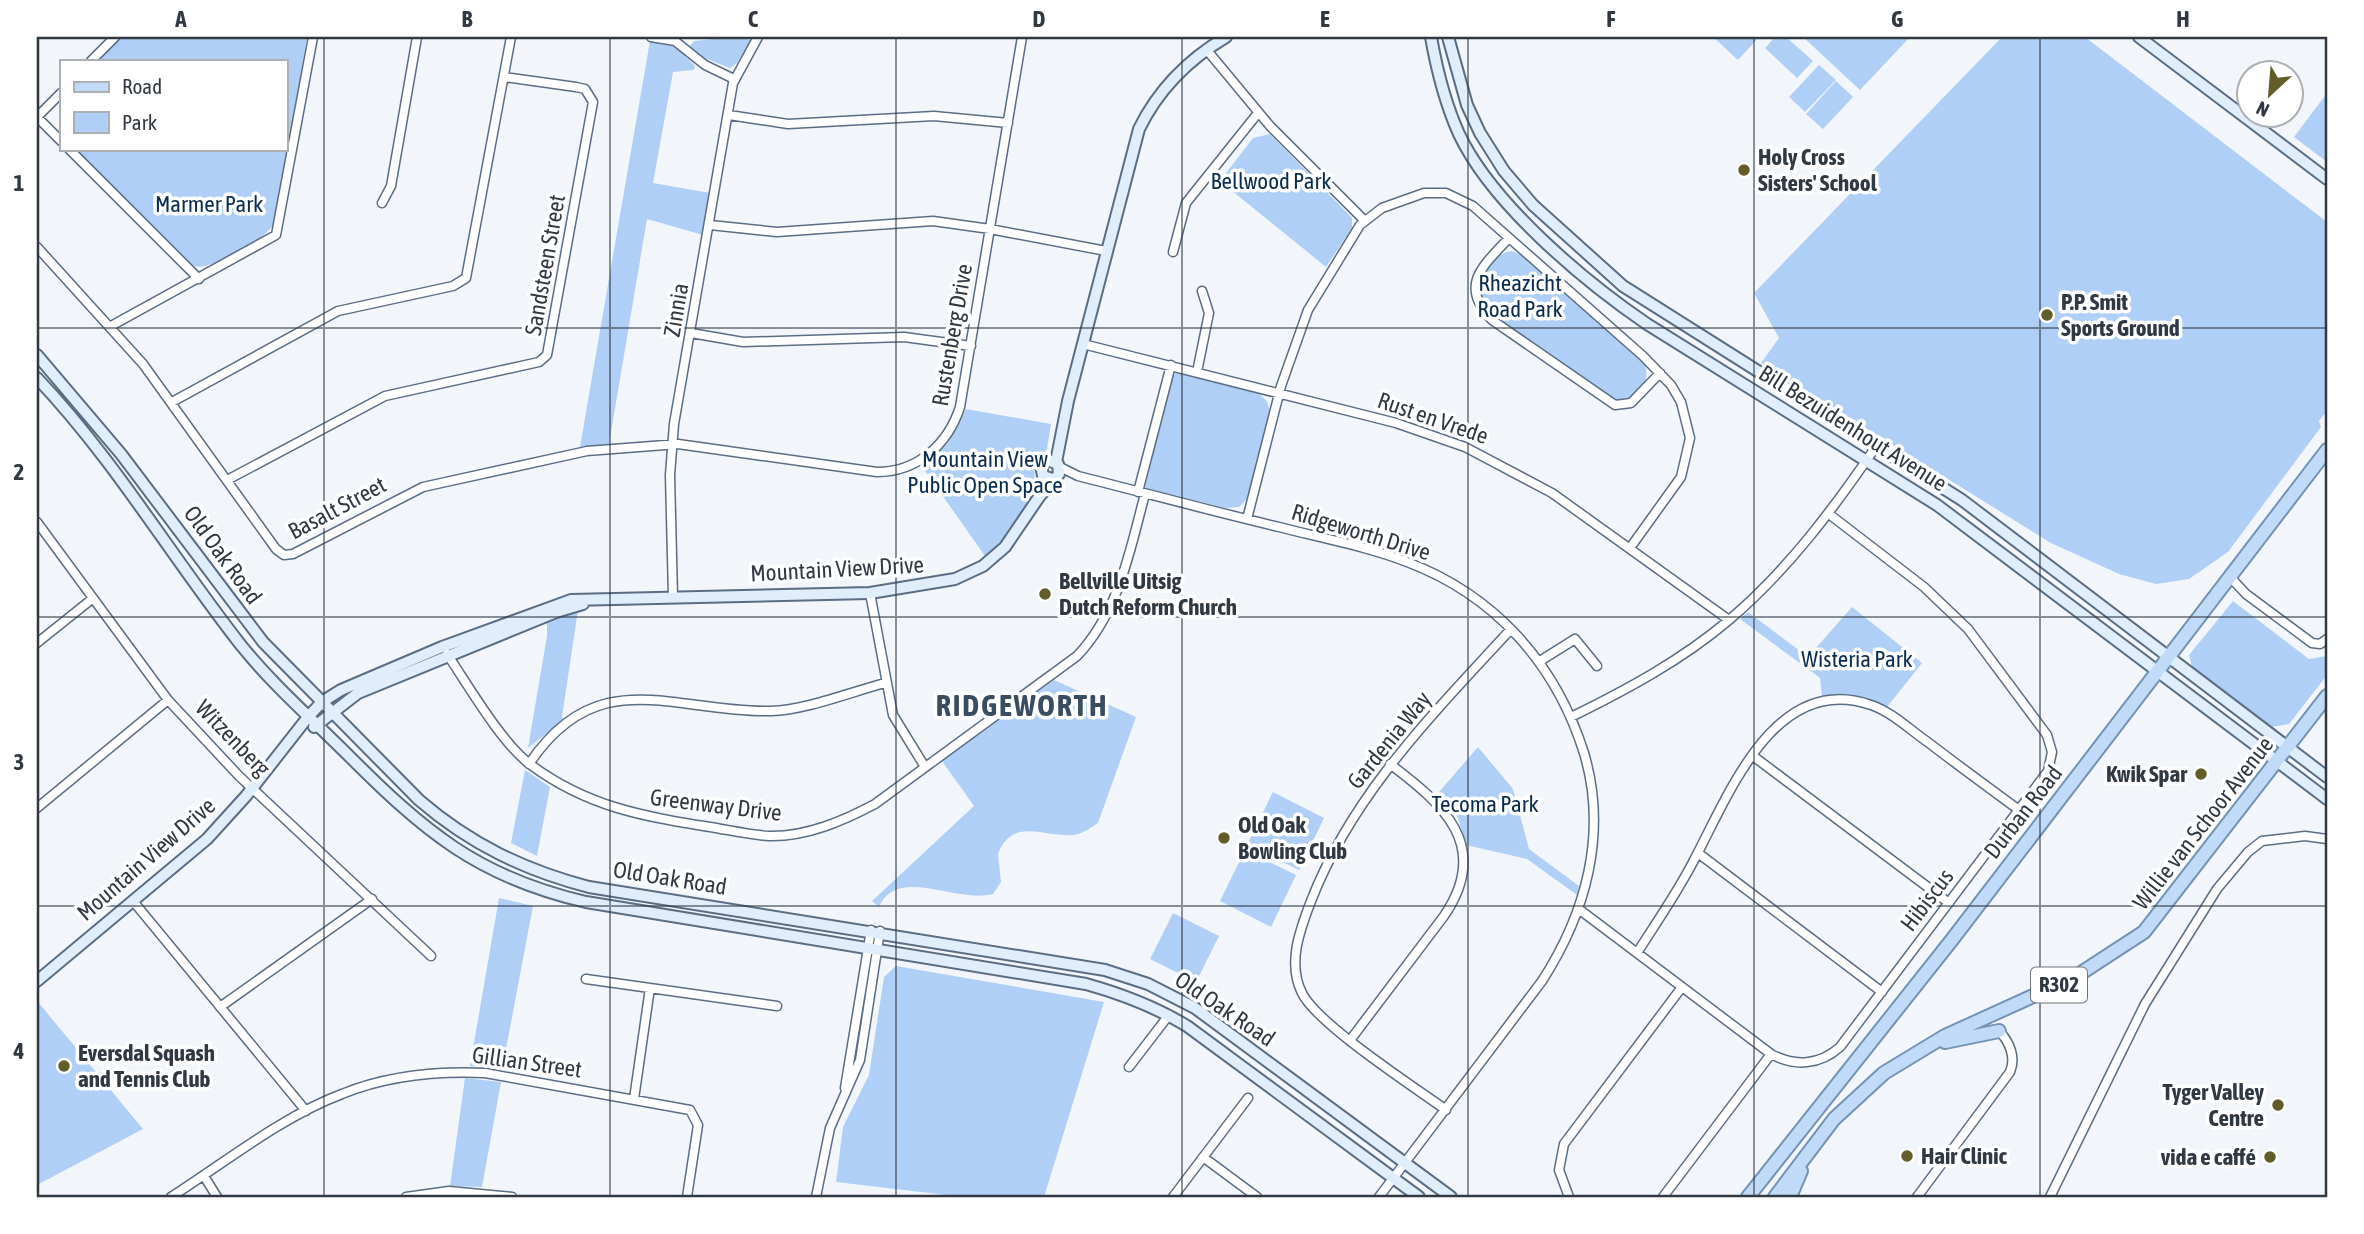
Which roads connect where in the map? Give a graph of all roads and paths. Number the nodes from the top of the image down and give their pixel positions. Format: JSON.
{"nodes":[{"id":1,"x":115,"y":37,"type":"edge"},
{"id":2,"x":313,"y":37,"type":"edge"},
{"id":3,"x":417,"y":37,"type":"edge"},
{"id":4,"x":511,"y":37,"type":"edge"},
{"id":5,"x":651,"y":37,"type":"edge"},
{"id":6,"x":758,"y":37,"type":"edge"},
{"id":7,"x":1022,"y":37,"type":"edge"},
{"id":8,"x":1226,"y":37,"type":"edge"},
{"id":9,"x":1431,"y":37,"type":"edge"},
{"id":10,"x":1448,"y":37,"type":"edge"},
{"id":11,"x":2139,"y":37,"type":"edge"},
{"id":12,"x":675,"y":39,"type":"edge"},
{"id":13,"x":1206,"y":50,"type":"junction"},
{"id":14,"x":92,"y":60,"type":"edge"},
{"id":15,"x":504,"y":77,"type":"junction"},
{"id":16,"x":734,"y":79,"type":"junction"},
{"id":17,"x":60,"y":94,"type":"edge"},
{"id":18,"x":1258,"y":113,"type":"junction"},
{"id":19,"x":729,"y":115,"type":"junction"},
{"id":20,"x":37,"y":117,"type":"edge"},
{"id":21,"x":1007,"y":123,"type":"junction"},
{"id":22,"x":60,"y":140,"type":"edge"},
{"id":23,"x":70,"y":150,"type":"edge"},
{"id":24,"x":2327,"y":179,"type":"edge"},
{"id":25,"x":382,"y":203,"type":"dead end"},
{"id":26,"x":1364,"y":220,"type":"junction"},
{"id":27,"x":710,"y":225,"type":"junction"},
{"id":28,"x":990,"y":229,"type":"junction"},
{"id":29,"x":1510,"y":238,"type":"junction"},
{"id":30,"x":37,"y":247,"type":"edge"},
{"id":31,"x":1106,"y":251,"type":"junction"},
{"id":32,"x":1173,"y":252,"type":"dead end"},
{"id":33,"x":199,"y":279,"type":"junction"},
{"id":34,"x":1202,"y":291,"type":"dead end"},
{"id":35,"x":111,"y":327,"type":"junction"},
{"id":36,"x":691,"y":333,"type":"junction"},
{"id":37,"x":1083,"y":344,"type":"junction"},
{"id":38,"x":971,"y":346,"type":"junction"},
{"id":39,"x":37,"y":355,"type":"edge"},
{"id":40,"x":1171,"y":365,"type":"junction"},
{"id":41,"x":1197,"y":372,"type":"junction"},
{"id":42,"x":1660,"y":373,"type":"junction"},
{"id":43,"x":37,"y":378,"type":"edge"},
{"id":44,"x":1279,"y":394,"type":"junction"},
{"id":45,"x":172,"y":402,"type":"junction"},
{"id":46,"x":672,"y":445,"type":"junction"},
{"id":47,"x":1877,"y":445,"type":"junction"},
{"id":48,"x":2327,"y":450,"type":"edge"},
{"id":49,"x":1867,"y":460,"type":"junction"},
{"id":50,"x":1054,"y":469,"type":"junction"},
{"id":51,"x":229,"y":480,"type":"junction"},
{"id":52,"x":1142,"y":493,"type":"junction"},
{"id":53,"x":1039,"y":497,"type":"junction"},
{"id":54,"x":1829,"y":514,"type":"junction"},
{"id":55,"x":1247,"y":519,"type":"junction"},
{"id":56,"x":37,"y":522,"type":"edge"},
{"id":57,"x":1630,"y":548,"type":"junction"},
{"id":58,"x":2231,"y":578,"type":"junction"},
{"id":59,"x":870,"y":593,"type":"junction"},
{"id":60,"x":673,"y":597,"type":"junction"},
{"id":61,"x":92,"y":599,"type":"junction"},
{"id":62,"x":1729,"y":620,"type":"junction"},
{"id":63,"x":1511,"y":629,"type":"junction"},
{"id":64,"x":2324,"y":641,"type":"edge"},
{"id":65,"x":37,"y":643,"type":"edge"},
{"id":66,"x":445,"y":652,"type":"junction"},
{"id":67,"x":2170,"y":657,"type":"junction"},
{"id":68,"x":1541,"y":661,"type":"junction"},
{"id":69,"x":1597,"y":666,"type":"dead end"},
{"id":70,"x":2158,"y":672,"type":"junction"},
{"id":71,"x":885,"y":683,"type":"junction"},
{"id":72,"x":2327,"y":696,"type":"edge"},
{"id":73,"x":168,"y":700,"type":"junction"},
{"id":74,"x":321,"y":702,"type":"junction"},
{"id":75,"x":332,"y":714,"type":"junction"},
{"id":76,"x":308,"y":716,"type":"junction"},
{"id":77,"x":1571,"y":717,"type":"junction"},
{"id":78,"x":318,"y":727,"type":"junction"},
{"id":79,"x":301,"y":728,"type":"junction"},
{"id":80,"x":2288,"y":748,"type":"junction"},
{"id":81,"x":1753,"y":756,"type":"junction"},
{"id":82,"x":2277,"y":762,"type":"junction"},
{"id":83,"x":529,"y":764,"type":"junction"},
{"id":84,"x":1390,"y":764,"type":"junction"},
{"id":85,"x":925,"y":768,"type":"junction"},
{"id":86,"x":2327,"y":777,"type":"edge"},
{"id":87,"x":253,"y":788,"type":"junction"},
{"id":88,"x":2327,"y":799,"type":"edge"},
{"id":89,"x":37,"y":808,"type":"edge"},
{"id":90,"x":2018,"y":810,"type":"junction"},
{"id":91,"x":2327,"y":839,"type":"edge"},
{"id":92,"x":1698,"y":853,"type":"junction"},
{"id":93,"x":372,"y":899,"type":"junction"},
{"id":94,"x":133,"y":901,"type":"junction"},
{"id":95,"x":1949,"y":903,"type":"junction"},
{"id":96,"x":1580,"y":910,"type":"junction"},
{"id":97,"x":876,"y":930,"type":"junction"},
{"id":98,"x":873,"y":949,"type":"junction"},
{"id":99,"x":1637,"y":953,"type":"junction"},
{"id":100,"x":431,"y":956,"type":"dead end"},
{"id":101,"x":586,"y":978,"type":"dead end"},
{"id":102,"x":37,"y":981,"type":"edge"},
{"id":103,"x":1682,"y":987,"type":"junction"},
{"id":104,"x":650,"y":988,"type":"junction"},
{"id":105,"x":1882,"y":992,"type":"junction"},
{"id":106,"x":777,"y":1006,"type":"dead end"},
{"id":107,"x":220,"y":1007,"type":"junction"},
{"id":108,"x":1169,"y":1015,"type":"junction"},
{"id":109,"x":1999,"y":1031,"type":"joint"},
{"id":110,"x":1351,"y":1039,"type":"junction"},
{"id":111,"x":1915,"y":1052,"type":"junction"},
{"id":112,"x":1771,"y":1054,"type":"junction"},
{"id":113,"x":1129,"y":1067,"type":"dead end"},
{"id":114,"x":1248,"y":1098,"type":"dead end"},
{"id":115,"x":635,"y":1099,"type":"junction"},
{"id":116,"x":1446,"y":1110,"type":"junction"},
{"id":117,"x":306,"y":1111,"type":"junction"},
{"id":118,"x":1818,"y":1140,"type":"junction"},
{"id":119,"x":1203,"y":1157,"type":"junction"},
{"id":120,"x":1405,"y":1163,"type":"junction"},
{"id":121,"x":204,"y":1176,"type":"junction"},
{"id":122,"x":1393,"y":1178,"type":"junction"},
{"id":123,"x":171,"y":1197,"type":"edge"},
{"id":124,"x":217,"y":1197,"type":"edge"},
{"id":125,"x":406,"y":1197,"type":"edge"},
{"id":126,"x":512,"y":1197,"type":"edge"},
{"id":127,"x":687,"y":1197,"type":"edge"},
{"id":128,"x":816,"y":1197,"type":"edge"},
{"id":129,"x":1173,"y":1197,"type":"edge"},
{"id":130,"x":1257,"y":1197,"type":"edge"},
{"id":131,"x":1378,"y":1197,"type":"edge"},
{"id":132,"x":1419,"y":1197,"type":"edge"},
{"id":133,"x":1451,"y":1197,"type":"edge"},
{"id":134,"x":1569,"y":1197,"type":"edge"},
{"id":135,"x":1663,"y":1197,"type":"edge"},
{"id":136,"x":1748,"y":1197,"type":"edge"},
{"id":137,"x":1775,"y":1197,"type":"edge"},
{"id":138,"x":1790,"y":1197,"type":"edge"},
{"id":139,"x":1917,"y":1197,"type":"edge"},
{"id":140,"x":2050,"y":1197,"type":"edge"}],
"edges":[{"from":1,"to":14,"type":"street"},
{"from":2,"to":33,"type":"street"},
{"from":3,"to":25,"type":"street"},
{"from":4,"to":15,"type":"street"},
{"from":5,"to":12,"type":"street"},
{"from":6,"to":16,"type":"street","name":"Zinnia"},
{"from":7,"to":21,"type":"street","name":"Rustenberg Drive"},
{"from":8,"to":13,"type":"main road"},
{"from":9,"to":49,"type":"main road","name":"Bill Bezuidenhout Avenue"},
{"from":10,"to":47,"type":"main road","name":"Bill Bezuidenhout Avenue"},
{"from":11,"to":24,"type":"main road"},
{"from":12,"to":16,"type":"street"},
{"from":13,"to":18,"type":"street"},
{"from":13,"to":31,"type":"main road"},
{"from":15,"to":45,"type":"street"},
{"from":15,"to":51,"type":"street","name":"Sandsteen Street"},
{"from":16,"to":19,"type":"street","name":"Zinnia"},
{"from":17,"to":20,"type":"street"},
{"from":18,"to":26,"type":"street"},
{"from":18,"to":32,"type":"street"},
{"from":19,"to":21,"type":"street"},
{"from":19,"to":27,"type":"street","name":"Zinnia"},
{"from":20,"to":22,"type":"street"},
{"from":21,"to":28,"type":"street","name":"Rustenberg Drive"},
{"from":23,"to":33,"type":"street"},
{"from":26,"to":29,"type":"street"},
{"from":26,"to":44,"type":"street"},
{"from":27,"to":28,"type":"street"},
{"from":27,"to":36,"type":"street","name":"Zinnia"},
{"from":28,"to":31,"type":"street"},
{"from":28,"to":38,"type":"street","name":"Rustenberg Drive"},
{"from":29,"to":42,"type":"street"},
{"from":29,"to":42,"type":"street"},
{"from":30,"to":35,"type":"street","name":"Basalt Street"},
{"from":31,"to":37,"type":"main road"},
{"from":33,"to":35,"type":"street"},
{"from":34,"to":41,"type":"street"},
{"from":35,"to":45,"type":"street","name":"Basalt Street"},
{"from":36,"to":38,"type":"street"},
{"from":36,"to":46,"type":"street","name":"Zinnia"},
{"from":37,"to":40,"type":"street","name":"Rust en Vrede"},
{"from":37,"to":50,"type":"main road"},
{"from":38,"to":46,"type":"street","name":"Rustenberg Drive"},
{"from":39,"to":74,"type":"main road","name":"Old Oak Road"},
{"from":40,"to":41,"type":"street","name":"Rust en Vrede"},
{"from":40,"to":52,"type":"street","name":"Greenway Drive"},
{"from":41,"to":44,"type":"street","name":"Rust en Vrede"},
{"from":42,"to":57,"type":"street"},
{"from":43,"to":76,"type":"main road","name":"Old Oak Road"},
{"from":44,"to":55,"type":"street"},
{"from":44,"to":57,"type":"street","name":"Rust en Vrede"},
{"from":45,"to":51,"type":"street","name":"Basalt Street"},
{"from":46,"to":51,"type":"street","name":"Basalt Street"},
{"from":46,"to":60,"type":"street","name":"Zinnia"},
{"from":47,"to":49,"type":"street"},
{"from":47,"to":67,"type":"main road","name":"Bill Bezuidenhout Avenue"},
{"from":48,"to":58,"type":"main road","name":"Durban Road"},
{"from":49,"to":54,"type":"street"},
{"from":49,"to":70,"type":"main road","name":"Bill Bezuidenhout Avenue"},
{"from":50,"to":52,"type":"street","name":"Ridgeworth Drive"},
{"from":50,"to":53,"type":"main road","name":"Mountain View Drive"},
{"from":50,"to":53,"type":"main road","name":"Mountain View Drive"},
{"from":52,"to":55,"type":"street","name":"Ridgeworth Drive"},
{"from":52,"to":85,"type":"street","name":"Greenway Drive"},
{"from":53,"to":59,"type":"main road","name":"Mountain View Drive"},
{"from":54,"to":62,"type":"street"},
{"from":54,"to":90,"type":"street","name":"Hibiscus"},
{"from":55,"to":63,"type":"street","name":"Ridgeworth Drive"},
{"from":56,"to":61,"type":"street","name":"Witzenberg"},
{"from":57,"to":62,"type":"street","name":"Rust en Vrede"},
{"from":58,"to":64,"type":"street"},
{"from":58,"to":67,"type":"main road","name":"Durban Road"},
{"from":59,"to":60,"type":"main road","name":"Mountain View Drive"},
{"from":59,"to":71,"type":"street"},
{"from":60,"to":66,"type":"main road","name":"Mountain View Drive"},
{"from":61,"to":65,"type":"street"},
{"from":61,"to":73,"type":"street","name":"Witzenberg"},
{"from":62,"to":77,"type":"street"},
{"from":63,"to":68,"type":"street","name":"Ridgeworth Drive"},
{"from":63,"to":84,"type":"street","name":"Gardenia Way"},
{"from":66,"to":74,"type":"main road","name":"Mountain View Drive"},
{"from":66,"to":75,"type":"main road","name":"Mountain View Drive"},
{"from":66,"to":83,"type":"street","name":"Greenway Drive"},
{"from":67,"to":70,"type":"main road","name":"Durban Road"},
{"from":67,"to":80,"type":"main road","name":"Bill Bezuidenhout Avenue"},
{"from":68,"to":69,"type":"street"},
{"from":68,"to":77,"type":"street","name":"Ridgeworth Drive"},
{"from":70,"to":82,"type":"main road","name":"Bill Bezuidenhout Avenue"},
{"from":70,"to":136,"type":"main road","name":"Durban Road"},
{"from":71,"to":83,"type":"street"},
{"from":71,"to":85,"type":"street"},
{"from":72,"to":80,"type":"main road","name":"Willie van Schoor Avenue","number":"R302"},
{"from":73,"to":87,"type":"street","name":"Witzenberg"},
{"from":73,"to":89,"type":"street"},
{"from":74,"to":75,"type":"main road","name":"Old Oak Road"},
{"from":74,"to":76,"type":"main road","name":"Mountain View Drive"},
{"from":75,"to":78,"type":"main road","name":"Mountain View Drive"},
{"from":75,"to":97,"type":"main road","name":"Old Oak Road"},
{"from":76,"to":78,"type":"main road","name":"Old Oak Road"},
{"from":76,"to":79,"type":"main road","name":"Mountain View Drive"},
{"from":77,"to":96,"type":"street","name":"Ridgeworth Drive"},
{"from":78,"to":79,"type":"main road"},
{"from":78,"to":98,"type":"main road","name":"Old Oak Road"},
{"from":79,"to":87,"type":"main road","name":"Mountain View Drive"},
{"from":80,"to":82,"type":"main road","name":"Willie van Schoor Avenue","number":"R302"},
{"from":80,"to":86,"type":"main road","name":"Bill Bezuidenhout Avenue"},
{"from":81,"to":90,"type":"street"},
{"from":81,"to":92,"type":"street"},
{"from":81,"to":95,"type":"street"},
{"from":82,"to":88,"type":"main road","name":"Bill Bezuidenhout Avenue"},
{"from":82,"to":111,"type":"main road","name":"Willie van Schoor Avenue","number":"R302"},
{"from":83,"to":85,"type":"street","name":"Greenway Drive"},
{"from":84,"to":110,"type":"street","name":"Gardenia Way"},
{"from":84,"to":110,"type":"street"},
{"from":87,"to":93,"type":"street","name":"Witzenberg"},
{"from":87,"to":94,"type":"main road","name":"Mountain View Drive"},
{"from":90,"to":95,"type":"street","name":"Hibiscus"},
{"from":91,"to":140,"type":"street"},
{"from":92,"to":99,"type":"street"},
{"from":92,"to":105,"type":"street"},
{"from":93,"to":100,"type":"street","name":"Witzenberg"},
{"from":93,"to":107,"type":"street"},
{"from":94,"to":102,"type":"main road","name":"Mountain View Drive"},
{"from":94,"to":107,"type":"street"},
{"from":95,"to":105,"type":"street","name":"Hibiscus"},
{"from":96,"to":99,"type":"street","name":"Hibiscus"},
{"from":96,"to":116,"type":"street","name":"Ridgeworth Drive"},
{"from":97,"to":98,"type":"street"},
{"from":97,"to":120,"type":"main road","name":"Old Oak Road"},
{"from":98,"to":108,"type":"main road","name":"Old Oak Road"},
{"from":98,"to":128,"type":"street"},
{"from":99,"to":103,"type":"street","name":"Hibiscus"},
{"from":101,"to":104,"type":"street"},
{"from":103,"to":112,"type":"street","name":"Hibiscus"},
{"from":103,"to":134,"type":"street"},
{"from":104,"to":106,"type":"street"},
{"from":104,"to":115,"type":"street"},
{"from":105,"to":112,"type":"street","name":"Hibiscus"},
{"from":107,"to":117,"type":"street"},
{"from":108,"to":113,"type":"street"},
{"from":108,"to":122,"type":"main road","name":"Old Oak Road"},
{"from":109,"to":111,"type":"main road"},
{"from":109,"to":139,"type":"street"},
{"from":110,"to":116,"type":"street","name":"Gardenia Way"},
{"from":111,"to":118,"type":"main road","name":"Willie van Schoor Avenue","number":"R302"},
{"from":112,"to":135,"type":"street"},
{"from":114,"to":119,"type":"street"},
{"from":115,"to":117,"type":"street","name":"Gillian Street"},
{"from":115,"to":127,"type":"street","name":"Gillian Street"},
{"from":116,"to":120,"type":"street","name":"Ridgeworth Drive"},
{"from":117,"to":121,"type":"street","name":"Gillian Street"},
{"from":118,"to":137,"type":"main road","number":"R302"},
{"from":118,"to":138,"type":"main road"},
{"from":119,"to":129,"type":"street"},
{"from":119,"to":130,"type":"street"},
{"from":120,"to":122,"type":"street","name":"Ridgeworth Drive"},
{"from":120,"to":133,"type":"main road","name":"Old Oak Road"},
{"from":121,"to":123,"type":"street","name":"Gillian Street"},
{"from":121,"to":124,"type":"street"},
{"from":122,"to":131,"type":"street","name":"Ridgeworth Drive"},
{"from":122,"to":132,"type":"main road","name":"Old Oak Road"},
{"from":125,"to":126,"type":"street"}]}
